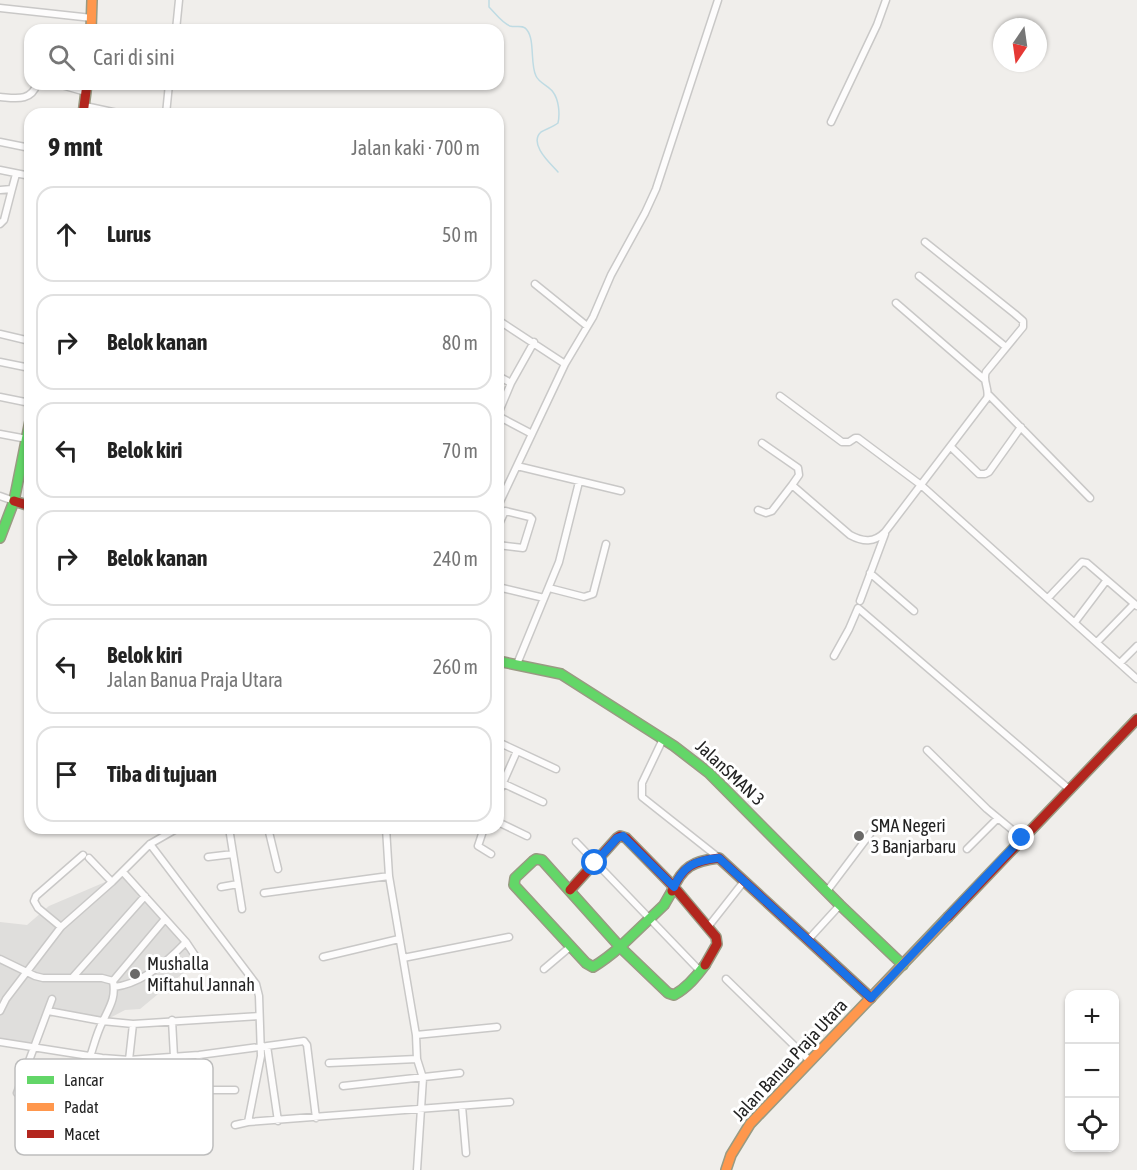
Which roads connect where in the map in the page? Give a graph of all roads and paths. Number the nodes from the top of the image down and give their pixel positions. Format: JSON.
{"nodes":[{"id":1,"x":92,"y":0,"type":"edge"},
{"id":2,"x":179,"y":0,"type":"edge"},
{"id":3,"x":718,"y":0,"type":"edge"},
{"id":4,"x":886,"y":0,"type":"edge"},
{"id":5,"x":0,"y":8,"type":"edge"},
{"id":6,"x":92,"y":18,"type":"junction"},
{"id":7,"x":92,"y":24,"type":"edge"},
{"id":8,"x":177,"y":24,"type":"edge"},
{"id":9,"x":35,"y":90,"type":"edge"},
{"id":10,"x":87,"y":90,"type":"edge"},
{"id":11,"x":168,"y":90,"type":"edge"},
{"id":12,"x":0,"y":97,"type":"edge"},
{"id":13,"x":84,"y":108,"type":"edge"},
{"id":14,"x":167,"y":108,"type":"edge"},
{"id":15,"x":831,"y":122,"type":"dead end"},
{"id":16,"x":0,"y":142,"type":"edge"},
{"id":17,"x":24,"y":147,"type":"edge"},
{"id":18,"x":0,"y":170,"type":"edge"},
{"id":19,"x":16,"y":174,"type":"junction"},
{"id":20,"x":24,"y":175,"type":"edge"},
{"id":21,"x":12,"y":189,"type":"junction"},
{"id":22,"x":0,"y":190,"type":"edge"},
{"id":23,"x":0,"y":224,"type":"edge"},
{"id":24,"x":926,"y":242,"type":"dead end"},
{"id":25,"x":919,"y":276,"type":"dead end"},
{"id":26,"x":535,"y":284,"type":"dead end"},
{"id":27,"x":896,"y":303,"type":"dead end"},
{"id":28,"x":504,"y":324,"type":"edge"},
{"id":29,"x":587,"y":326,"type":"junction"},
{"id":30,"x":0,"y":334,"type":"edge"},
{"id":31,"x":24,"y":340,"type":"edge"},
{"id":32,"x":534,"y":342,"type":"junction"},
{"id":33,"x":1006,"y":347,"type":"junction"},
{"id":34,"x":0,"y":362,"type":"edge"},
{"id":35,"x":565,"y":364,"type":"junction"},
{"id":36,"x":24,"y":367,"type":"edge"},
{"id":37,"x":504,"y":379,"type":"edge"},
{"id":38,"x":985,"y":380,"type":"junction"},
{"id":39,"x":511,"y":383,"type":"junction"},
{"id":40,"x":988,"y":394,"type":"junction"},
{"id":41,"x":780,"y":396,"type":"dead end"},
{"id":42,"x":0,"y":397,"type":"edge"},
{"id":43,"x":504,"y":400,"type":"edge"},
{"id":44,"x":24,"y":402,"type":"edge"},
{"id":45,"x":504,"y":418,"type":"edge"},
{"id":46,"x":1021,"y":427,"type":"junction"},
{"id":47,"x":0,"y":434,"type":"edge"},
{"id":48,"x":532,"y":434,"type":"junction"},
{"id":49,"x":24,"y":438,"type":"edge"},
{"id":50,"x":762,"y":443,"type":"dead end"},
{"id":51,"x":951,"y":447,"type":"junction"},
{"id":52,"x":24,"y":453,"type":"edge"},
{"id":53,"x":517,"y":466,"type":"junction"},
{"id":54,"x":579,"y":482,"type":"junction"},
{"id":55,"x":792,"y":485,"type":"junction"},
{"id":56,"x":921,"y":485,"type":"junction"},
{"id":57,"x":621,"y":491,"type":"dead end"},
{"id":58,"x":504,"y":493,"type":"edge"},
{"id":59,"x":0,"y":496,"type":"edge"},
{"id":60,"x":1090,"y":498,"type":"dead end"},
{"id":61,"x":14,"y":501,"type":"junction"},
{"id":62,"x":24,"y":504,"type":"edge"},
{"id":63,"x":758,"y":510,"type":"dead end"},
{"id":64,"x":504,"y":513,"type":"edge"},
{"id":65,"x":885,"y":532,"type":"junction"},
{"id":66,"x":0,"y":538,"type":"edge"},
{"id":67,"x":606,"y":544,"type":"dead end"},
{"id":68,"x":504,"y":546,"type":"edge"},
{"id":69,"x":870,"y":573,"type":"junction"},
{"id":70,"x":1106,"y":581,"type":"junction"},
{"id":71,"x":549,"y":588,"type":"junction"},
{"id":72,"x":504,"y":589,"type":"edge"},
{"id":73,"x":544,"y":598,"type":"junction"},
{"id":74,"x":1048,"y":598,"type":"junction"},
{"id":75,"x":860,"y":601,"type":"dead end"},
{"id":76,"x":1135,"y":605,"type":"edge"},
{"id":77,"x":914,"y":611,"type":"dead end"},
{"id":78,"x":1075,"y":622,"type":"junction"},
{"id":79,"x":1097,"y":642,"type":"junction"},
{"id":80,"x":1137,"y":646,"type":"edge"},
{"id":81,"x":834,"y":656,"type":"dead end"},
{"id":82,"x":504,"y":662,"type":"edge"},
{"id":83,"x":1120,"y":663,"type":"junction"},
{"id":84,"x":516,"y":664,"type":"junction"},
{"id":85,"x":1137,"y":679,"type":"edge"},
{"id":86,"x":1137,"y":719,"type":"edge"},
{"id":87,"x":663,"y":739,"type":"junction"},
{"id":88,"x":504,"y":745,"type":"edge"},
{"id":89,"x":927,"y":750,"type":"dead end"},
{"id":90,"x":517,"y":751,"type":"junction"},
{"id":91,"x":556,"y":769,"type":"dead end"},
{"id":92,"x":504,"y":775,"type":"edge"},
{"id":93,"x":504,"y":784,"type":"edge"},
{"id":94,"x":1069,"y":789,"type":"junction"},
{"id":95,"x":543,"y":801,"type":"dead end"},
{"id":96,"x":998,"y":818,"type":"junction"},
{"id":97,"x":504,"y":825,"type":"edge"},
{"id":98,"x":168,"y":834,"type":"edge"},
{"id":99,"x":230,"y":834,"type":"edge"},
{"id":100,"x":269,"y":834,"type":"edge"},
{"id":101,"x":386,"y":834,"type":"edge"},
{"id":102,"x":482,"y":834,"type":"edge"},
{"id":103,"x":870,"y":834,"type":"dead end"},
{"id":104,"x":527,"y":836,"type":"dead end"},
{"id":105,"x":1022,"y":838,"type":"junction"},
{"id":106,"x":576,"y":842,"type":"dead end"},
{"id":107,"x":150,"y":844,"type":"junction"},
{"id":108,"x":967,"y":849,"type":"dead end"},
{"id":109,"x":233,"y":854,"type":"junction"},
{"id":110,"x":491,"y":854,"type":"dead end"},
{"id":111,"x":208,"y":857,"type":"dead end"},
{"id":112,"x":719,"y":858,"type":"junction"},
{"id":113,"x":595,"y":863,"type":"junction"},
{"id":114,"x":278,"y":869,"type":"dead end"},
{"id":115,"x":123,"y":872,"type":"junction"},
{"id":116,"x":389,"y":876,"type":"junction"},
{"id":117,"x":744,"y":880,"type":"junction"},
{"id":118,"x":112,"y":882,"type":"junction"},
{"id":119,"x":238,"y":884,"type":"junction"},
{"id":120,"x":220,"y":886,"type":"dead end"},
{"id":121,"x":674,"y":887,"type":"junction"},
{"id":122,"x":570,"y":890,"type":"junction"},
{"id":123,"x":827,"y":891,"type":"junction"},
{"id":124,"x":264,"y":893,"type":"dead end"},
{"id":125,"x":145,"y":896,"type":"junction"},
{"id":126,"x":840,"y":905,"type":"junction"},
{"id":127,"x":242,"y":909,"type":"dead end"},
{"id":128,"x":165,"y":919,"type":"junction"},
{"id":129,"x":648,"y":919,"type":"junction"},
{"id":130,"x":62,"y":927,"type":"junction"},
{"id":131,"x":708,"y":927,"type":"junction"},
{"id":132,"x":509,"y":937,"type":"dead end"},
{"id":133,"x":399,"y":939,"type":"junction"},
{"id":134,"x":808,"y":940,"type":"junction"},
{"id":135,"x":186,"y":942,"type":"junction"},
{"id":136,"x":620,"y":946,"type":"junction"},
{"id":137,"x":570,"y":947,"type":"junction"},
{"id":138,"x":323,"y":957,"type":"dead end"},
{"id":139,"x":403,"y":958,"type":"junction"},
{"id":140,"x":0,"y":959,"type":"edge"},
{"id":141,"x":200,"y":963,"type":"dead end"},
{"id":142,"x":903,"y":965,"type":"junction"},
{"id":143,"x":544,"y":969,"type":"dead end"},
{"id":144,"x":700,"y":971,"type":"junction"},
{"id":145,"x":28,"y":973,"type":"junction"},
{"id":146,"x":73,"y":977,"type":"junction"},
{"id":147,"x":726,"y":979,"type":"dead end"},
{"id":148,"x":114,"y":984,"type":"junction"},
{"id":149,"x":3,"y":998,"type":"edge"},
{"id":150,"x":871,"y":998,"type":"junction"},
{"id":151,"x":52,"y":999,"type":"dead end"},
{"id":152,"x":0,"y":1011,"type":"edge"},
{"id":153,"x":48,"y":1011,"type":"junction"},
{"id":154,"x":259,"y":1016,"type":"junction"},
{"id":155,"x":172,"y":1020,"type":"junction"},
{"id":156,"x":102,"y":1021,"type":"junction"},
{"id":157,"x":133,"y":1024,"type":"junction"},
{"id":158,"x":497,"y":1028,"type":"dead end"},
{"id":159,"x":416,"y":1035,"type":"junction"},
{"id":160,"x":0,"y":1042,"type":"edge"},
{"id":161,"x":36,"y":1047,"type":"junction"},
{"id":162,"x":264,"y":1047,"type":"junction"},
{"id":163,"x":200,"y":1055,"type":"junction"},
{"id":164,"x":90,"y":1057,"type":"junction"},
{"id":165,"x":174,"y":1057,"type":"junction"},
{"id":166,"x":102,"y":1058,"type":"junction"},
{"id":167,"x":31,"y":1059,"type":"edge"},
{"id":168,"x":98,"y":1059,"type":"edge"},
{"id":169,"x":116,"y":1059,"type":"edge"},
{"id":170,"x":129,"y":1059,"type":"edge"},
{"id":171,"x":144,"y":1059,"type":"edge"},
{"id":172,"x":200,"y":1059,"type":"edge"},
{"id":173,"x":417,"y":1059,"type":"junction"},
{"id":174,"x":810,"y":1061,"type":"junction"},
{"id":175,"x":329,"y":1063,"type":"dead end"},
{"id":176,"x":460,"y":1073,"type":"dead end"},
{"id":177,"x":423,"y":1078,"type":"junction"},
{"id":178,"x":343,"y":1086,"type":"dead end"},
{"id":179,"x":213,"y":1090,"type":"edge"},
{"id":180,"x":235,"y":1090,"type":"dead end"},
{"id":181,"x":510,"y":1102,"type":"dead end"},
{"id":182,"x":462,"y":1106,"type":"junction"},
{"id":183,"x":421,"y":1109,"type":"junction"},
{"id":184,"x":316,"y":1118,"type":"junction"},
{"id":185,"x":278,"y":1121,"type":"junction"},
{"id":186,"x":248,"y":1122,"type":"junction"},
{"id":187,"x":235,"y":1125,"type":"dead end"},
{"id":188,"x":466,"y":1153,"type":"dead end"},
{"id":189,"x":417,"y":1170,"type":"edge"},
{"id":190,"x":726,"y":1170,"type":"edge"}],
"edges":[{"from":1,"to":6,"type":"street"},
{"from":2,"to":8,"type":"street"},
{"from":3,"to":29,"type":"street"},
{"from":4,"to":15,"type":"street"},
{"from":5,"to":6,"type":"street"},
{"from":6,"to":7,"type":"street"},
{"from":9,"to":12,"type":"street"},
{"from":10,"to":13,"type":"street"},
{"from":11,"to":14,"type":"street"},
{"from":16,"to":17,"type":"street"},
{"from":18,"to":19,"type":"street"},
{"from":19,"to":20,"type":"street"},
{"from":19,"to":21,"type":"street"},
{"from":21,"to":22,"type":"street"},
{"from":21,"to":23,"type":"street"},
{"from":24,"to":33,"type":"street"},
{"from":25,"to":33,"type":"street"},
{"from":26,"to":29,"type":"street"},
{"from":27,"to":38,"type":"street"},
{"from":28,"to":32,"type":"street"},
{"from":29,"to":35,"type":"street"},
{"from":30,"to":31,"type":"street"},
{"from":32,"to":35,"type":"street"},
{"from":32,"to":39,"type":"street"},
{"from":33,"to":38,"type":"street"},
{"from":34,"to":36,"type":"street"},
{"from":35,"to":48,"type":"street"},
{"from":37,"to":39,"type":"street"},
{"from":38,"to":40,"type":"street"},
{"from":39,"to":43,"type":"street"},
{"from":40,"to":46,"type":"street"},
{"from":40,"to":51,"type":"street"},
{"from":41,"to":56,"type":"street"},
{"from":42,"to":44,"type":"street"},
{"from":45,"to":48,"type":"street"},
{"from":46,"to":51,"type":"street"},
{"from":46,"to":60,"type":"street"},
{"from":47,"to":49,"type":"street"},
{"from":48,"to":53,"type":"street"},
{"from":50,"to":55,"type":"street"},
{"from":51,"to":56,"type":"street"},
{"from":52,"to":61,"type":"street"},
{"from":53,"to":54,"type":"street"},
{"from":53,"to":58,"type":"street"},
{"from":54,"to":57,"type":"street"},
{"from":54,"to":71,"type":"street"},
{"from":55,"to":63,"type":"street"},
{"from":55,"to":65,"type":"street"},
{"from":56,"to":65,"type":"street"},
{"from":56,"to":74,"type":"street"},
{"from":59,"to":61,"type":"street"},
{"from":61,"to":62,"type":"street"},
{"from":61,"to":66,"type":"street"},
{"from":64,"to":68,"type":"street"},
{"from":65,"to":69,"type":"street"},
{"from":67,"to":71,"type":"street"},
{"from":69,"to":75,"type":"street"},
{"from":69,"to":77,"type":"street"},
{"from":70,"to":74,"type":"street"},
{"from":70,"to":76,"type":"street"},
{"from":70,"to":78,"type":"street"},
{"from":71,"to":73,"type":"street"},
{"from":72,"to":73,"type":"street"},
{"from":73,"to":84,"type":"street"},
{"from":74,"to":78,"type":"street"},
{"from":76,"to":79,"type":"street"},
{"from":78,"to":79,"type":"street"},
{"from":79,"to":83,"type":"street"},
{"from":80,"to":83,"type":"street"},
{"from":81,"to":94,"type":"street"},
{"from":82,"to":84,"type":"street","name":"JalanSMAN 3"},
{"from":83,"to":85,"type":"street"},
{"from":84,"to":87,"type":"street","name":"JalanSMAN 3"},
{"from":86,"to":94,"type":"street","name":"Jalan Banua Praja Utara"},
{"from":87,"to":112,"type":"street"},
{"from":87,"to":123,"type":"street","name":"JalanSMAN 3"},
{"from":88,"to":90,"type":"street"},
{"from":89,"to":96,"type":"street"},
{"from":90,"to":91,"type":"street"},
{"from":90,"to":92,"type":"street"},
{"from":93,"to":95,"type":"street"},
{"from":94,"to":105,"type":"street","name":"Jalan Banua Praja Utara"},
{"from":96,"to":105,"type":"street"},
{"from":96,"to":108,"type":"street"},
{"from":97,"to":104,"type":"street"},
{"from":98,"to":107,"type":"street"},
{"from":99,"to":109,"type":"street"},
{"from":100,"to":114,"type":"street"},
{"from":101,"to":116,"type":"street"},
{"from":102,"to":110,"type":"street"},
{"from":103,"to":123,"type":"street"},
{"from":105,"to":142,"type":"street","name":"Jalan Banua Praja Utara"},
{"from":106,"to":113,"type":"street"},
{"from":107,"to":115,"type":"street"},
{"from":107,"to":154,"type":"street"},
{"from":109,"to":111,"type":"street"},
{"from":109,"to":119,"type":"street"},
{"from":112,"to":117,"type":"street"},
{"from":112,"to":121,"type":"street"},
{"from":113,"to":121,"type":"street"},
{"from":113,"to":122,"type":"street"},
{"from":113,"to":129,"type":"street"},
{"from":115,"to":118,"type":"street"},
{"from":115,"to":125,"type":"street"},
{"from":116,"to":124,"type":"street"},
{"from":116,"to":133,"type":"street"},
{"from":117,"to":131,"type":"street"},
{"from":117,"to":134,"type":"street"},
{"from":118,"to":130,"type":"street"},
{"from":118,"to":130,"type":"street"},
{"from":119,"to":120,"type":"street"},
{"from":119,"to":127,"type":"street"},
{"from":121,"to":129,"type":"street"},
{"from":121,"to":131,"type":"street"},
{"from":122,"to":136,"type":"street"},
{"from":122,"to":137,"type":"street"},
{"from":123,"to":126,"type":"street","name":"JalanSMAN 3"},
{"from":125,"to":128,"type":"street"},
{"from":125,"to":146,"type":"street"},
{"from":126,"to":134,"type":"street"},
{"from":126,"to":142,"type":"street","name":"JalanSMAN 3"},
{"from":128,"to":135,"type":"street"},
{"from":128,"to":148,"type":"street"},
{"from":129,"to":136,"type":"street"},
{"from":129,"to":144,"type":"street"},
{"from":130,"to":145,"type":"street"},
{"from":131,"to":144,"type":"street"},
{"from":132,"to":139,"type":"street"},
{"from":133,"to":138,"type":"street"},
{"from":133,"to":139,"type":"street"},
{"from":134,"to":150,"type":"street"},
{"from":135,"to":141,"type":"street"},
{"from":135,"to":148,"type":"street"},
{"from":136,"to":137,"type":"street"},
{"from":136,"to":144,"type":"street"},
{"from":137,"to":143,"type":"street"},
{"from":139,"to":159,"type":"street"},
{"from":140,"to":145,"type":"street"},
{"from":142,"to":150,"type":"street","name":"Jalan Banua Praja Utara"},
{"from":145,"to":146,"type":"street"},
{"from":145,"to":149,"type":"street"},
{"from":146,"to":148,"type":"street"},
{"from":147,"to":174,"type":"street"},
{"from":148,"to":156,"type":"street"},
{"from":149,"to":152,"type":"street"},
{"from":150,"to":174,"type":"street","name":"Jalan Banua Praja Utara"},
{"from":151,"to":153,"type":"street"},
{"from":153,"to":156,"type":"street"},
{"from":153,"to":161,"type":"street"},
{"from":154,"to":155,"type":"street"},
{"from":154,"to":162,"type":"street"},
{"from":155,"to":157,"type":"street"},
{"from":155,"to":165,"type":"street"},
{"from":156,"to":157,"type":"street"},
{"from":156,"to":164,"type":"street"},
{"from":157,"to":170,"type":"street"},
{"from":158,"to":159,"type":"street"},
{"from":159,"to":173,"type":"street"},
{"from":160,"to":161,"type":"street"},
{"from":161,"to":164,"type":"street"},
{"from":161,"to":167,"type":"street"},
{"from":162,"to":163,"type":"street"},
{"from":162,"to":184,"type":"street"},
{"from":162,"to":185,"type":"street"},
{"from":162,"to":186,"type":"street"},
{"from":163,"to":165,"type":"street"},
{"from":163,"to":172,"type":"street"},
{"from":164,"to":166,"type":"street"},
{"from":165,"to":171,"type":"street"},
{"from":166,"to":168,"type":"street"},
{"from":166,"to":169,"type":"street"},
{"from":173,"to":175,"type":"street"},
{"from":173,"to":177,"type":"street"},
{"from":174,"to":190,"type":"street","name":"Jalan Banua Praja Utara"},
{"from":176,"to":177,"type":"street"},
{"from":177,"to":178,"type":"street"},
{"from":177,"to":183,"type":"street"},
{"from":179,"to":180,"type":"street"},
{"from":181,"to":182,"type":"street"},
{"from":182,"to":183,"type":"street"},
{"from":182,"to":188,"type":"street"},
{"from":183,"to":184,"type":"street"},
{"from":183,"to":189,"type":"street"},
{"from":184,"to":185,"type":"street"},
{"from":185,"to":186,"type":"street"},
{"from":186,"to":187,"type":"street"}]}
